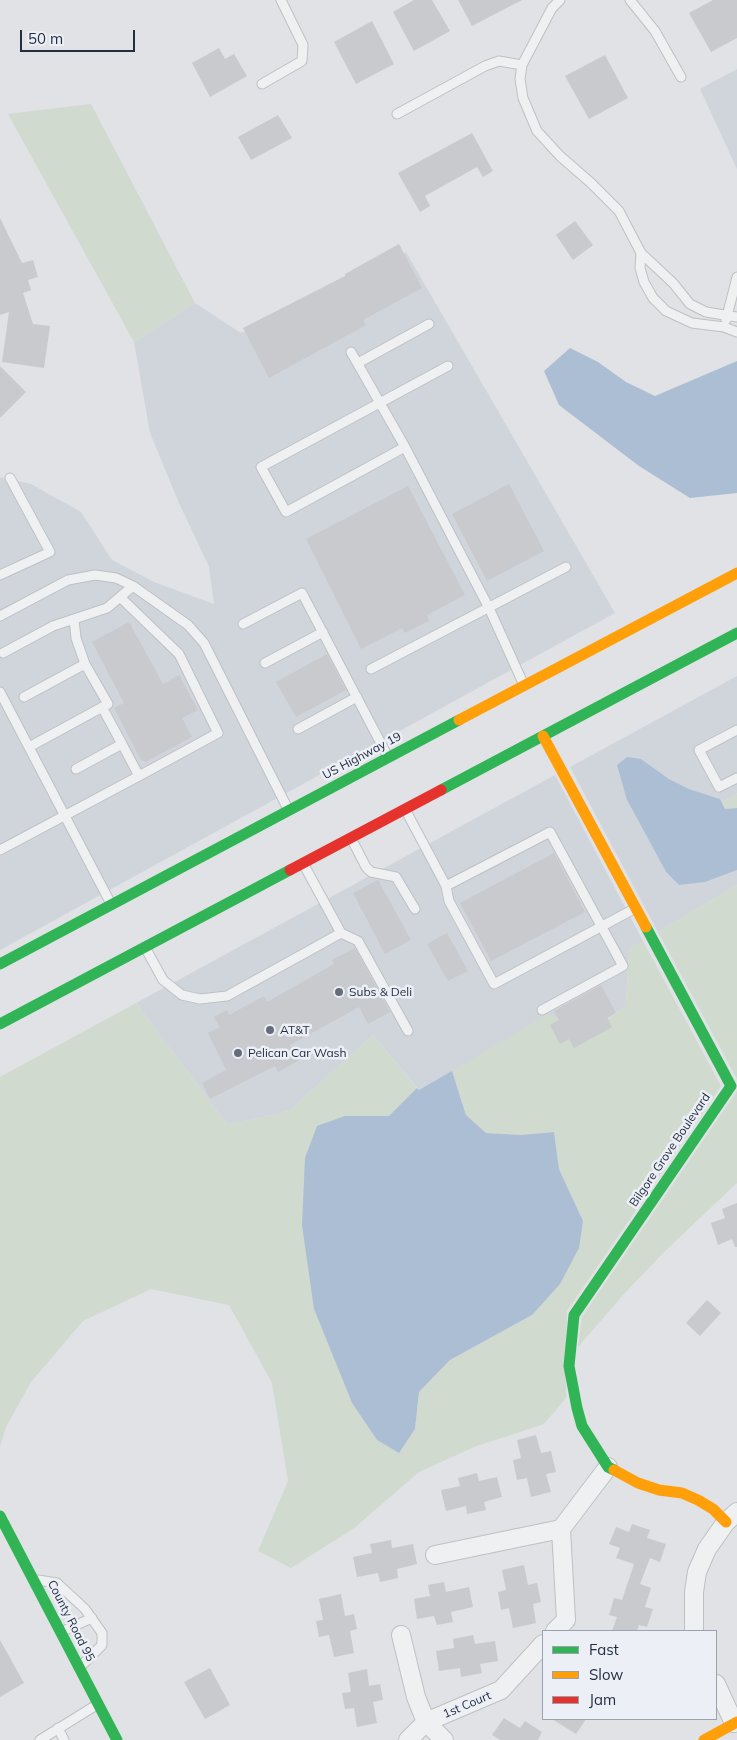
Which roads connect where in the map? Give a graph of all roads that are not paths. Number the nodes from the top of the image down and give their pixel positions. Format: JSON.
{"nodes":[{"id":1,"x":281,"y":0,"type":"edge"},
{"id":2,"x":560,"y":0,"type":"edge"},
{"id":3,"x":630,"y":0,"type":"edge"},
{"id":4,"x":522,"y":65,"type":"junction"},
{"id":5,"x":681,"y":77,"type":"dead end"},
{"id":6,"x":262,"y":84,"type":"dead end"},
{"id":7,"x":397,"y":114,"type":"dead end"},
{"id":8,"x":641,"y":253,"type":"junction"},
{"id":9,"x":737,"y":277,"type":"edge"},
{"id":10,"x":727,"y":316,"type":"junction"},
{"id":11,"x":737,"y":317,"type":"edge"},
{"id":12,"x":429,"y":324,"type":"dead end"},
{"id":13,"x":724,"y":327,"type":"junction"},
{"id":14,"x":737,"y":332,"type":"edge"},
{"id":15,"x":351,"y":352,"type":"dead end"},
{"id":16,"x":358,"y":363,"type":"junction"},
{"id":17,"x":448,"y":366,"type":"dead end"},
{"id":18,"x":379,"y":402,"type":"junction"},
{"id":19,"x":405,"y":447,"type":"junction"},
{"id":20,"x":10,"y":478,"type":"dead end"},
{"id":21,"x":566,"y":567,"type":"dead end"},
{"id":22,"x":737,"y":573,"type":"edge"},
{"id":23,"x":0,"y":576,"type":"edge"},
{"id":24,"x":133,"y":586,"type":"junction"},
{"id":25,"x":120,"y":597,"type":"junction"},
{"id":26,"x":489,"y":608,"type":"junction"},
{"id":27,"x":0,"y":616,"type":"edge"},
{"id":28,"x":74,"y":620,"type":"junction"},
{"id":29,"x":244,"y":624,"type":"dead end"},
{"id":30,"x":323,"y":632,"type":"junction"},
{"id":31,"x":737,"y":633,"type":"edge"},
{"id":32,"x":3,"y":653,"type":"dead end"},
{"id":33,"x":265,"y":663,"type":"dead end"},
{"id":34,"x":85,"y":664,"type":"junction"},
{"id":35,"x":371,"y":669,"type":"dead end"},
{"id":36,"x":524,"y":686,"type":"junction"},
{"id":37,"x":0,"y":692,"type":"edge"},
{"id":38,"x":24,"y":697,"type":"dead end"},
{"id":39,"x":357,"y":697,"type":"junction"},
{"id":40,"x":102,"y":707,"type":"junction"},
{"id":41,"x":298,"y":729,"type":"dead end"},
{"id":42,"x":737,"y":730,"type":"edge"},
{"id":43,"x":543,"y":736,"type":"junction"},
{"id":44,"x":122,"y":744,"type":"junction"},
{"id":45,"x":29,"y":747,"type":"junction"},
{"id":46,"x":389,"y":758,"type":"junction"},
{"id":47,"x":76,"y":768,"type":"dead end"},
{"id":48,"x":139,"y":776,"type":"junction"},
{"id":49,"x":737,"y":778,"type":"edge"},
{"id":50,"x":405,"y":809,"type":"junction"},
{"id":51,"x":290,"y":811,"type":"junction"},
{"id":52,"x":66,"y":816,"type":"junction"},
{"id":53,"x":351,"y":838,"type":"junction"},
{"id":54,"x":0,"y":850,"type":"edge"},
{"id":55,"x":303,"y":863,"type":"junction"},
{"id":56,"x":446,"y":886,"type":"junction"},
{"id":57,"x":111,"y":904,"type":"junction"},
{"id":58,"x":636,"y":908,"type":"junction"},
{"id":59,"x":415,"y":909,"type":"dead end"},
{"id":60,"x":603,"y":926,"type":"junction"},
{"id":61,"x":341,"y":933,"type":"junction"},
{"id":62,"x":145,"y":946,"type":"junction"},
{"id":63,"x":0,"y":964,"type":"edge"},
{"id":64,"x":542,"y":1010,"type":"dead end"},
{"id":65,"x":0,"y":1024,"type":"edge"},
{"id":66,"x":408,"y":1031,"type":"dead end"},
{"id":67,"x":608,"y":1467,"type":"junction"},
{"id":68,"x":0,"y":1516,"type":"edge"},
{"id":69,"x":732,"y":1517,"type":"edge"},
{"id":70,"x":561,"y":1529,"type":"junction"},
{"id":71,"x":435,"y":1555,"type":"dead end"},
{"id":72,"x":35,"y":1580,"type":"junction"},
{"id":73,"x":92,"y":1618,"type":"junction"},
{"id":74,"x":556,"y":1630,"type":"edge"},
{"id":75,"x":694,"y":1630,"type":"edge"},
{"id":76,"x":61,"y":1632,"type":"junction"},
{"id":77,"x":401,"y":1635,"type":"dead end"},
{"id":78,"x":542,"y":1645,"type":"edge"},
{"id":79,"x":79,"y":1668,"type":"junction"},
{"id":80,"x":717,"y":1686,"type":"edge"},
{"id":81,"x":98,"y":1704,"type":"junction"},
{"id":82,"x":426,"y":1722,"type":"junction"},
{"id":83,"x":736,"y":1722,"type":"edge"},
{"id":84,"x":58,"y":1728,"type":"junction"},
{"id":85,"x":40,"y":1740,"type":"edge"},
{"id":86,"x":64,"y":1740,"type":"edge"},
{"id":87,"x":117,"y":1740,"type":"edge"},
{"id":88,"x":408,"y":1740,"type":"edge"},
{"id":89,"x":444,"y":1740,"type":"edge"},
{"id":90,"x":704,"y":1740,"type":"edge"}],
"edges":[{"from":1,"to":6,"type":"lane"},
{"from":2,"to":4,"type":"lane"},
{"from":3,"to":5,"type":"lane"},
{"from":4,"to":7,"type":"lane"},
{"from":4,"to":8,"type":"lane"},
{"from":8,"to":10,"type":"lane"},
{"from":8,"to":13,"type":"lane"},
{"from":9,"to":10,"type":"lane"},
{"from":10,"to":11,"type":"lane"},
{"from":10,"to":13,"type":"lane"},
{"from":12,"to":16,"type":"lane"},
{"from":13,"to":14,"type":"lane"},
{"from":15,"to":16,"type":"lane"},
{"from":16,"to":18,"type":"lane"},
{"from":17,"to":18,"type":"lane"},
{"from":18,"to":19,"type":"lane"},
{"from":18,"to":19,"type":"lane"},
{"from":19,"to":26,"type":"lane"},
{"from":20,"to":23,"type":"lane"},
{"from":21,"to":26,"type":"lane"},
{"from":22,"to":36,"type":"main road","name":"US Highway 19"},
{"from":24,"to":25,"type":"lane"},
{"from":24,"to":27,"type":"lane"},
{"from":24,"to":51,"type":"lane"},
{"from":25,"to":28,"type":"lane"},
{"from":25,"to":48,"type":"lane"},
{"from":26,"to":35,"type":"lane"},
{"from":26,"to":36,"type":"lane"},
{"from":28,"to":32,"type":"lane"},
{"from":28,"to":34,"type":"lane"},
{"from":29,"to":30,"type":"lane"},
{"from":30,"to":33,"type":"lane"},
{"from":30,"to":39,"type":"lane"},
{"from":31,"to":43,"type":"main road"},
{"from":34,"to":38,"type":"lane"},
{"from":34,"to":40,"type":"lane"},
{"from":36,"to":46,"type":"main road","name":"US Highway 19"},
{"from":37,"to":45,"type":"lane"},
{"from":39,"to":41,"type":"lane"},
{"from":39,"to":46,"type":"lane"},
{"from":40,"to":44,"type":"lane"},
{"from":40,"to":45,"type":"lane"},
{"from":42,"to":49,"type":"lane"},
{"from":43,"to":50,"type":"main road"},
{"from":43,"to":58,"type":"main road","name":"Bilgore Grove Boulevard"},
{"from":44,"to":47,"type":"lane"},
{"from":44,"to":48,"type":"lane"},
{"from":45,"to":52,"type":"lane"},
{"from":46,"to":51,"type":"main road","name":"US Highway 19"},
{"from":48,"to":52,"type":"lane"},
{"from":50,"to":53,"type":"main road"},
{"from":50,"to":56,"type":"lane"},
{"from":51,"to":57,"type":"main road","name":"US Highway 19"},
{"from":52,"to":54,"type":"lane"},
{"from":52,"to":57,"type":"lane"},
{"from":53,"to":55,"type":"main road"},
{"from":53,"to":59,"type":"lane"},
{"from":55,"to":61,"type":"lane"},
{"from":55,"to":62,"type":"main road"},
{"from":56,"to":60,"type":"lane"},
{"from":56,"to":60,"type":"lane"},
{"from":57,"to":63,"type":"main road","name":"US Highway 19"},
{"from":58,"to":60,"type":"lane"},
{"from":58,"to":67,"type":"main road","name":"Bilgore Grove Boulevard"},
{"from":60,"to":64,"type":"lane"},
{"from":61,"to":62,"type":"lane"},
{"from":61,"to":66,"type":"lane"},
{"from":62,"to":65,"type":"main road"},
{"from":67,"to":69,"type":"main road","name":"Bilgore Grove Boulevard"},
{"from":67,"to":70,"type":"street"},
{"from":68,"to":72,"type":"main road","name":"County Road 95"},
{"from":69,"to":75,"type":"street"},
{"from":70,"to":71,"type":"street"},
{"from":70,"to":74,"type":"street"},
{"from":72,"to":73,"type":"lane"},
{"from":72,"to":76,"type":"main road","name":"County Road 95"},
{"from":73,"to":76,"type":"lane"},
{"from":73,"to":79,"type":"lane"},
{"from":76,"to":79,"type":"main road","name":"County Road 95"},
{"from":77,"to":82,"type":"street"},
{"from":78,"to":82,"type":"street","name":"1st Court"},
{"from":79,"to":81,"type":"main road","name":"County Road 95"},
{"from":80,"to":83,"type":"street"},
{"from":81,"to":84,"type":"lane"},
{"from":81,"to":87,"type":"main road","name":"County Road 95"},
{"from":82,"to":88,"type":"street","name":"1st Court"},
{"from":82,"to":89,"type":"street"},
{"from":83,"to":90,"type":"main road"},
{"from":84,"to":85,"type":"lane"},
{"from":84,"to":86,"type":"lane"}]}
